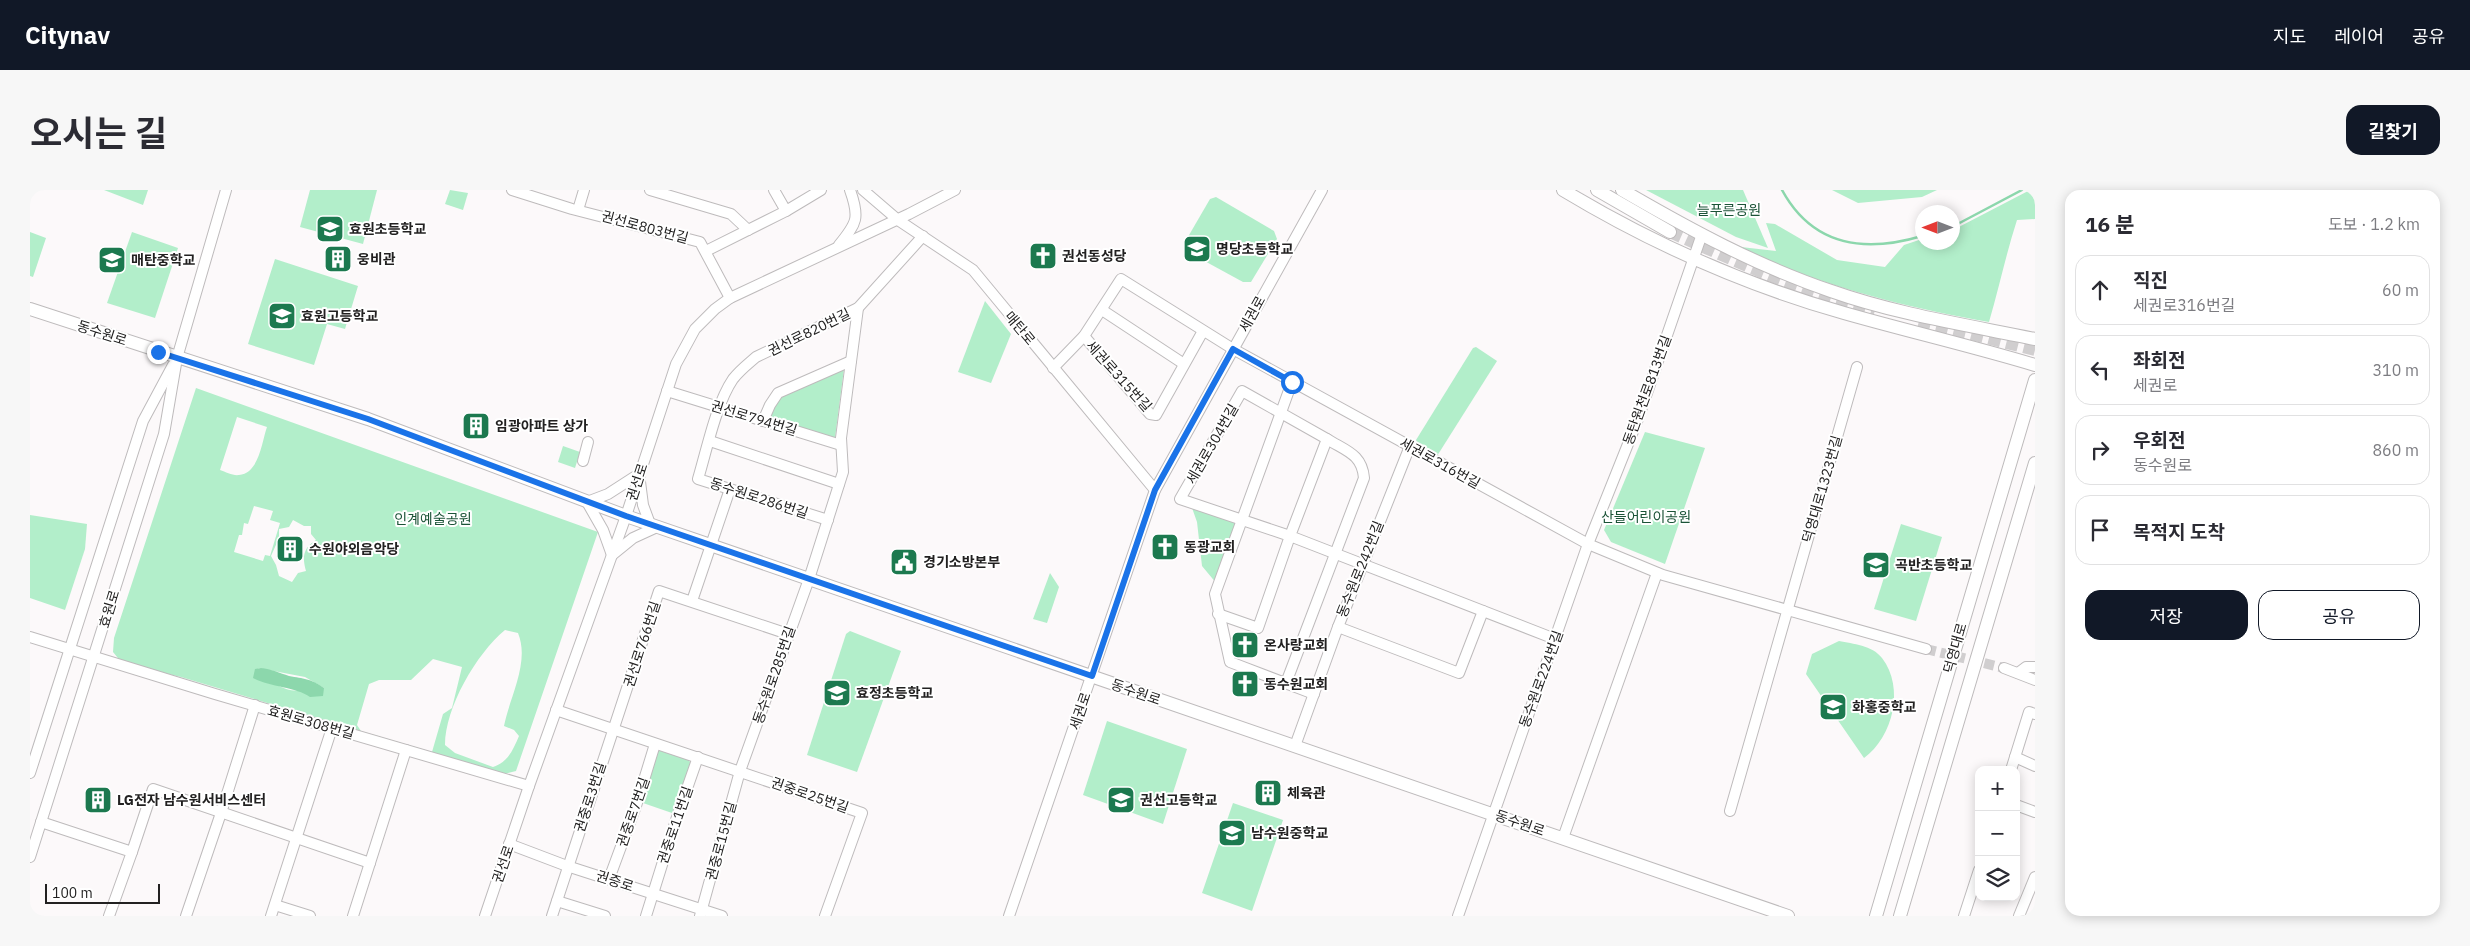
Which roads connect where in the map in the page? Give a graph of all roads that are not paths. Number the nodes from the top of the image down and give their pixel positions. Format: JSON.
{"nodes":[{"id":1,"x":226,"y":190,"type":"edge"},
{"id":2,"x":512,"y":190,"type":"edge"},
{"id":3,"x":584,"y":190,"type":"edge"},
{"id":4,"x":650,"y":190,"type":"edge"},
{"id":5,"x":690,"y":190,"type":"edge"},
{"id":6,"x":774,"y":190,"type":"edge"},
{"id":7,"x":821,"y":190,"type":"edge"},
{"id":8,"x":850,"y":190,"type":"edge"},
{"id":9,"x":863,"y":190,"type":"edge"},
{"id":10,"x":955,"y":190,"type":"edge"},
{"id":11,"x":1322,"y":190,"type":"edge"},
{"id":12,"x":1563,"y":190,"type":"edge"},
{"id":13,"x":1597,"y":190,"type":"edge"},
{"id":14,"x":1622,"y":190,"type":"edge"},
{"id":15,"x":528,"y":192,"type":"edge"},
{"id":16,"x":688,"y":201,"type":"junction"},
{"id":17,"x":578,"y":210,"type":"junction"},
{"id":18,"x":786,"y":211,"type":"junction"},
{"id":19,"x":898,"y":220,"type":"junction"},
{"id":20,"x":748,"y":230,"type":"junction"},
{"id":21,"x":1670,"y":232,"type":"tunnel mouth"},
{"id":22,"x":1702,"y":234,"type":"junction"},
{"id":23,"x":923,"y":236,"type":"junction"},
{"id":24,"x":837,"y":248,"type":"junction"},
{"id":25,"x":706,"y":251,"type":"junction"},
{"id":26,"x":1695,"y":260,"type":"junction"},
{"id":27,"x":730,"y":298,"type":"junction"},
{"id":28,"x":858,"y":308,"type":"junction"},
{"id":29,"x":30,"y":309,"type":"edge"},
{"id":30,"x":1102,"y":310,"type":"junction"},
{"id":31,"x":1204,"y":330,"type":"junction"},
{"id":32,"x":1084,"y":336,"type":"junction"},
{"id":33,"x":2035,"y":339,"type":"edge"},
{"id":34,"x":1233,"y":349,"type":"junction"},
{"id":35,"x":178,"y":358,"type":"junction"},
{"id":36,"x":851,"y":361,"type":"junction"},
{"id":37,"x":1184,"y":364,"type":"junction"},
{"id":38,"x":2035,"y":364,"type":"edge"},
{"id":39,"x":1857,"y":367,"type":"dead end"},
{"id":40,"x":1053,"y":368,"type":"junction"},
{"id":41,"x":2035,"y":380,"type":"edge"},
{"id":42,"x":1292,"y":382,"type":"junction"},
{"id":43,"x":667,"y":391,"type":"junction"},
{"id":44,"x":720,"y":408,"type":"junction"},
{"id":45,"x":1281,"y":413,"type":"junction"},
{"id":46,"x":763,"y":421,"type":"junction"},
{"id":47,"x":1327,"y":439,"type":"junction"},
{"id":48,"x":588,"y":442,"type":"dead end"},
{"id":49,"x":710,"y":442,"type":"junction"},
{"id":50,"x":841,"y":445,"type":"junction"},
{"id":51,"x":1410,"y":446,"type":"junction"},
{"id":52,"x":583,"y":461,"type":"dead end"},
{"id":53,"x":2035,"y":463,"type":"edge"},
{"id":54,"x":639,"y":474,"type":"junction"},
{"id":55,"x":2035,"y":476,"type":"edge"},
{"id":56,"x":840,"y":484,"type":"junction"},
{"id":57,"x":2028,"y":488,"type":"junction"},
{"id":58,"x":730,"y":489,"type":"junction"},
{"id":59,"x":1155,"y":490,"type":"junction"},
{"id":60,"x":587,"y":502,"type":"junction"},
{"id":61,"x":626,"y":516,"type":"junction"},
{"id":62,"x":828,"y":520,"type":"junction"},
{"id":63,"x":1243,"y":520,"type":"junction"},
{"id":64,"x":654,"y":526,"type":"junction"},
{"id":65,"x":1290,"y":536,"type":"junction"},
{"id":66,"x":1588,"y":544,"type":"junction"},
{"id":67,"x":712,"y":546,"type":"junction"},
{"id":68,"x":1334,"y":553,"type":"junction"},
{"id":69,"x":612,"y":555,"type":"junction"},
{"id":70,"x":1363,"y":564,"type":"junction"},
{"id":71,"x":1657,"y":573,"type":"junction"},
{"id":72,"x":809,"y":579,"type":"junction"},
{"id":73,"x":692,"y":601,"type":"junction"},
{"id":74,"x":1483,"y":610,"type":"junction"},
{"id":75,"x":1788,"y":612,"type":"junction"},
{"id":76,"x":1218,"y":614,"type":"junction"},
{"id":77,"x":1338,"y":627,"type":"junction"},
{"id":78,"x":788,"y":634,"type":"junction"},
{"id":79,"x":30,"y":636,"type":"edge"},
{"id":80,"x":1555,"y":638,"type":"junction"},
{"id":81,"x":69,"y":649,"type":"junction"},
{"id":82,"x":1926,"y":649,"type":"tunnel mouth"},
{"id":83,"x":94,"y":657,"type":"junction"},
{"id":84,"x":2004,"y":668,"type":"tunnel mouth"},
{"id":85,"x":2035,"y":668,"type":"edge"},
{"id":86,"x":2018,"y":673,"type":"junction"},
{"id":87,"x":1092,"y":676,"type":"junction"},
{"id":88,"x":2035,"y":680,"type":"edge"},
{"id":89,"x":1286,"y":683,"type":"junction"},
{"id":90,"x":1314,"y":694,"type":"junction"},
{"id":91,"x":255,"y":705,"type":"junction"},
{"id":92,"x":556,"y":710,"type":"junction"},
{"id":93,"x":2035,"y":714,"type":"edge"},
{"id":94,"x":332,"y":728,"type":"junction"},
{"id":95,"x":612,"y":729,"type":"junction"},
{"id":96,"x":655,"y":744,"type":"junction"},
{"id":97,"x":1295,"y":746,"type":"junction"},
{"id":98,"x":406,"y":750,"type":"junction"},
{"id":99,"x":698,"y":758,"type":"junction"},
{"id":100,"x":2015,"y":758,"type":"junction"},
{"id":101,"x":2012,"y":766,"type":"edge"},
{"id":102,"x":2035,"y":766,"type":"edge"},
{"id":103,"x":740,"y":771,"type":"junction"},
{"id":104,"x":30,"y":773,"type":"edge"},
{"id":105,"x":529,"y":786,"type":"junction"},
{"id":106,"x":2020,"y":806,"type":"edge"},
{"id":107,"x":1730,"y":810,"type":"dead end"},
{"id":108,"x":2035,"y":812,"type":"edge"},
{"id":109,"x":221,"y":813,"type":"junction"},
{"id":110,"x":1493,"y":813,"type":"junction"},
{"id":111,"x":41,"y":822,"type":"junction"},
{"id":112,"x":1563,"y":838,"type":"junction"},
{"id":113,"x":297,"y":839,"type":"junction"},
{"id":114,"x":509,"y":844,"type":"junction"},
{"id":115,"x":132,"y":852,"type":"junction"},
{"id":116,"x":30,"y":857,"type":"edge"},
{"id":117,"x":370,"y":863,"type":"junction"},
{"id":118,"x":567,"y":866,"type":"junction"},
{"id":119,"x":2035,"y":877,"type":"edge"},
{"id":120,"x":609,"y":879,"type":"junction"},
{"id":121,"x":1975,"y":882,"type":"edge"},
{"id":122,"x":652,"y":894,"type":"junction"},
{"id":123,"x":556,"y":901,"type":"junction"},
{"id":124,"x":275,"y":905,"type":"junction"},
{"id":125,"x":701,"y":914,"type":"edge"},
{"id":126,"x":108,"y":916,"type":"edge"},
{"id":127,"x":186,"y":916,"type":"edge"},
{"id":128,"x":271,"y":916,"type":"edge"},
{"id":129,"x":310,"y":916,"type":"edge"},
{"id":130,"x":353,"y":916,"type":"edge"},
{"id":131,"x":485,"y":916,"type":"edge"},
{"id":132,"x":552,"y":916,"type":"edge"},
{"id":133,"x":605,"y":916,"type":"edge"},
{"id":134,"x":646,"y":916,"type":"edge"},
{"id":135,"x":722,"y":916,"type":"edge"},
{"id":136,"x":825,"y":916,"type":"edge"},
{"id":137,"x":1008,"y":916,"type":"edge"},
{"id":138,"x":1458,"y":916,"type":"edge"},
{"id":139,"x":1788,"y":916,"type":"edge"},
{"id":140,"x":1876,"y":916,"type":"edge"},
{"id":141,"x":1900,"y":916,"type":"edge"},
{"id":142,"x":1964,"y":916,"type":"edge"},
{"id":143,"x":2019,"y":916,"type":"edge"}],
"edges":[{"from":1,"to":35,"type":"street","name":"효원로"},
{"from":2,"to":15,"type":"street","name":"권선로803번길"},
{"from":3,"to":17,"type":"street"},
{"from":4,"to":16,"type":"street"},
{"from":5,"to":16,"type":"street"},
{"from":6,"to":18,"type":"street"},
{"from":7,"to":18,"type":"street"},
{"from":8,"to":24,"type":"street"},
{"from":9,"to":19,"type":"street","name":"매탄로"},
{"from":10,"to":19,"type":"street","name":"권선로"},
{"from":11,"to":34,"type":"street","name":"세권로"},
{"from":12,"to":26,"type":"main road"},
{"from":13,"to":21,"type":"main road"},
{"from":14,"to":22,"type":"main road"},
{"from":15,"to":17,"type":"street","name":"권선로803번길"},
{"from":16,"to":20,"type":"street"},
{"from":17,"to":25,"type":"street","name":"권선로803번길"},
{"from":18,"to":20,"type":"street"},
{"from":19,"to":23,"type":"street","name":"매탄로"},
{"from":19,"to":24,"type":"street","name":"권선로"},
{"from":20,"to":25,"type":"street"},
{"from":22,"to":26,"type":"street","name":"동탄원천로813번길"},
{"from":22,"to":33,"type":"main road"},
{"from":23,"to":28,"type":"street","name":"권선로820번길"},
{"from":23,"to":40,"type":"street","name":"매탄로"},
{"from":24,"to":27,"type":"street","name":"권선로"},
{"from":25,"to":27,"type":"street","name":"권선로803번길"},
{"from":26,"to":38,"type":"main road"},
{"from":26,"to":66,"type":"street","name":"동탄원천로813번길"},
{"from":27,"to":43,"type":"street","name":"권선로"},
{"from":28,"to":36,"type":"street"},
{"from":28,"to":44,"type":"street","name":"권선로820번길"},
{"from":29,"to":35,"type":"main road","name":"동수원로"},
{"from":30,"to":31,"type":"street","name":"세권로315번길"},
{"from":30,"to":32,"type":"street","name":"세권로315번길"},
{"from":30,"to":37,"type":"street"},
{"from":31,"to":34,"type":"street","name":"세권로315번길"},
{"from":31,"to":37,"type":"street","name":"세권로315번길"},
{"from":32,"to":37,"type":"street","name":"세권로315번길"},
{"from":32,"to":40,"type":"street","name":"세권로315번길"},
{"from":34,"to":42,"type":"street","name":"세권로316번길"},
{"from":34,"to":59,"type":"street","name":"세권로"},
{"from":35,"to":60,"type":"main road","name":"동수원로"},
{"from":35,"to":81,"type":"street","name":"효원로"},
{"from":35,"to":83,"type":"street","name":"효원로"},
{"from":36,"to":46,"type":"street"},
{"from":36,"to":50,"type":"street"},
{"from":39,"to":75,"type":"street","name":"덕영대로1323번길"},
{"from":40,"to":59,"type":"street","name":"매탄로"},
{"from":41,"to":140,"type":"main road","name":"덕영대로"},
{"from":42,"to":45,"type":"street"},
{"from":42,"to":51,"type":"street","name":"세권로316번길"},
{"from":43,"to":44,"type":"street","name":"권선로794번길"},
{"from":43,"to":54,"type":"street","name":"권선로"},
{"from":44,"to":46,"type":"street","name":"권선로794번길"},
{"from":44,"to":49,"type":"street","name":"동수원로286번길"},
{"from":45,"to":47,"type":"street","name":"세권로304번길"},
{"from":45,"to":63,"type":"street"},
{"from":45,"to":63,"type":"street","name":"세권로304번길"},
{"from":46,"to":50,"type":"street","name":"권선로794번길"},
{"from":47,"to":65,"type":"street"},
{"from":47,"to":68,"type":"street","name":"세권로304번길"},
{"from":48,"to":52,"type":"street"},
{"from":49,"to":56,"type":"street"},
{"from":49,"to":58,"type":"street","name":"동수원로286번길"},
{"from":50,"to":56,"type":"street"},
{"from":51,"to":66,"type":"street","name":"세권로316번길"},
{"from":51,"to":70,"type":"street","name":"동수원로242번길"},
{"from":53,"to":57,"type":"main road","name":"덕영대로"},
{"from":54,"to":60,"type":"street"},
{"from":54,"to":61,"type":"street","name":"권선로"},
{"from":54,"to":64,"type":"street"},
{"from":55,"to":57,"type":"main road"},
{"from":56,"to":62,"type":"street"},
{"from":57,"to":141,"type":"main road","name":"덕영대로"},
{"from":58,"to":62,"type":"street","name":"동수원로286번길"},
{"from":58,"to":67,"type":"street"},
{"from":59,"to":87,"type":"street","name":"세권로"},
{"from":60,"to":61,"type":"main road","name":"동수원로"},
{"from":60,"to":69,"type":"street"},
{"from":61,"to":64,"type":"main road","name":"동수원로"},
{"from":61,"to":69,"type":"street","name":"권선로"},
{"from":62,"to":72,"type":"street"},
{"from":63,"to":65,"type":"street","name":"세권로304번길"},
{"from":63,"to":76,"type":"street"},
{"from":64,"to":67,"type":"main road","name":"동수원로"},
{"from":64,"to":69,"type":"street"},
{"from":65,"to":68,"type":"street","name":"세권로304번길"},
{"from":65,"to":76,"type":"street"},
{"from":66,"to":71,"type":"street"},
{"from":66,"to":80,"type":"street","name":"동수원로224번길"},
{"from":67,"to":72,"type":"main road","name":"동수원로"},
{"from":67,"to":73,"type":"street"},
{"from":68,"to":70,"type":"street","name":"세권로304번길"},
{"from":68,"to":89,"type":"street","name":"세권로304번길"},
{"from":69,"to":92,"type":"street","name":"권선로"},
{"from":70,"to":74,"type":"street","name":"세권로304번길"},
{"from":70,"to":77,"type":"street","name":"동수원로242번길"},
{"from":71,"to":75,"type":"street"},
{"from":71,"to":112,"type":"street","name":"동수원로"},
{"from":72,"to":78,"type":"street","name":"동수원로285번길"},
{"from":72,"to":87,"type":"main road","name":"동수원로"},
{"from":73,"to":78,"type":"street"},
{"from":73,"to":95,"type":"street","name":"권선로766번길"},
{"from":74,"to":77,"type":"street"},
{"from":74,"to":80,"type":"street","name":"세권로304번길"},
{"from":75,"to":82,"type":"street"},
{"from":75,"to":107,"type":"street","name":"덕영대로1323번길"},
{"from":76,"to":89,"type":"street"},
{"from":77,"to":90,"type":"street","name":"동수원로242번길"},
{"from":78,"to":103,"type":"street","name":"동수원로285번길"},
{"from":79,"to":81,"type":"street","name":"효원로308번길"},
{"from":80,"to":110,"type":"street","name":"동수원로224번길"},
{"from":81,"to":83,"type":"street","name":"효원로308번길"},
{"from":81,"to":104,"type":"street","name":"효원로"},
{"from":83,"to":91,"type":"street","name":"효원로308번길"},
{"from":83,"to":111,"type":"street","name":"효원로"},
{"from":84,"to":86,"type":"street"},
{"from":85,"to":86,"type":"street"},
{"from":86,"to":88,"type":"street"},
{"from":87,"to":97,"type":"main road","name":"동수원로"},
{"from":87,"to":137,"type":"street","name":"세권로"},
{"from":89,"to":90,"type":"street"},
{"from":90,"to":97,"type":"street","name":"동수원로242번길"},
{"from":91,"to":94,"type":"street","name":"효원로308번길"},
{"from":91,"to":109,"type":"street"},
{"from":92,"to":95,"type":"street"},
{"from":92,"to":105,"type":"street","name":"권선로"},
{"from":93,"to":100,"type":"street"},
{"from":94,"to":98,"type":"street","name":"효원로308번길"},
{"from":94,"to":113,"type":"street"},
{"from":95,"to":96,"type":"street"},
{"from":95,"to":118,"type":"street","name":"권중로3번길"},
{"from":96,"to":99,"type":"street"},
{"from":96,"to":120,"type":"street","name":"권중로7번길"},
{"from":97,"to":110,"type":"main road","name":"동수원로"},
{"from":98,"to":105,"type":"street","name":"효원로308번길"},
{"from":98,"to":117,"type":"street"},
{"from":99,"to":103,"type":"street"},
{"from":99,"to":122,"type":"street","name":"권중로11번길"},
{"from":100,"to":101,"type":"street"},
{"from":100,"to":102,"type":"street"},
{"from":103,"to":125,"type":"street","name":"권중로15번길"},
{"from":103,"to":136,"type":"street","name":"권중로25번길"},
{"from":105,"to":114,"type":"street","name":"권선로"},
{"from":106,"to":108,"type":"street"},
{"from":109,"to":113,"type":"street"},
{"from":109,"to":115,"type":"street"},
{"from":109,"to":127,"type":"street"},
{"from":110,"to":112,"type":"main road","name":"동수원로"},
{"from":110,"to":138,"type":"street","name":"동수원로224번길"},
{"from":111,"to":115,"type":"street"},
{"from":111,"to":116,"type":"street","name":"효원로"},
{"from":112,"to":139,"type":"main road","name":"동수원로"},
{"from":113,"to":117,"type":"street"},
{"from":113,"to":124,"type":"street"},
{"from":114,"to":118,"type":"street","name":"권중로"},
{"from":114,"to":131,"type":"street","name":"권선로"},
{"from":115,"to":126,"type":"street"},
{"from":117,"to":130,"type":"street"},
{"from":118,"to":120,"type":"street","name":"권중로"},
{"from":118,"to":123,"type":"street","name":"권중로3번길"},
{"from":119,"to":143,"type":"street"},
{"from":120,"to":122,"type":"street","name":"권중로"},
{"from":121,"to":142,"type":"street"},
{"from":122,"to":125,"type":"street","name":"권중로"},
{"from":122,"to":134,"type":"street","name":"권중로11번길"},
{"from":123,"to":132,"type":"street","name":"권중로3번길"},
{"from":123,"to":133,"type":"street"},
{"from":124,"to":128,"type":"street"},
{"from":124,"to":129,"type":"street"},
{"from":125,"to":135,"type":"street","name":"권중로"}]}
